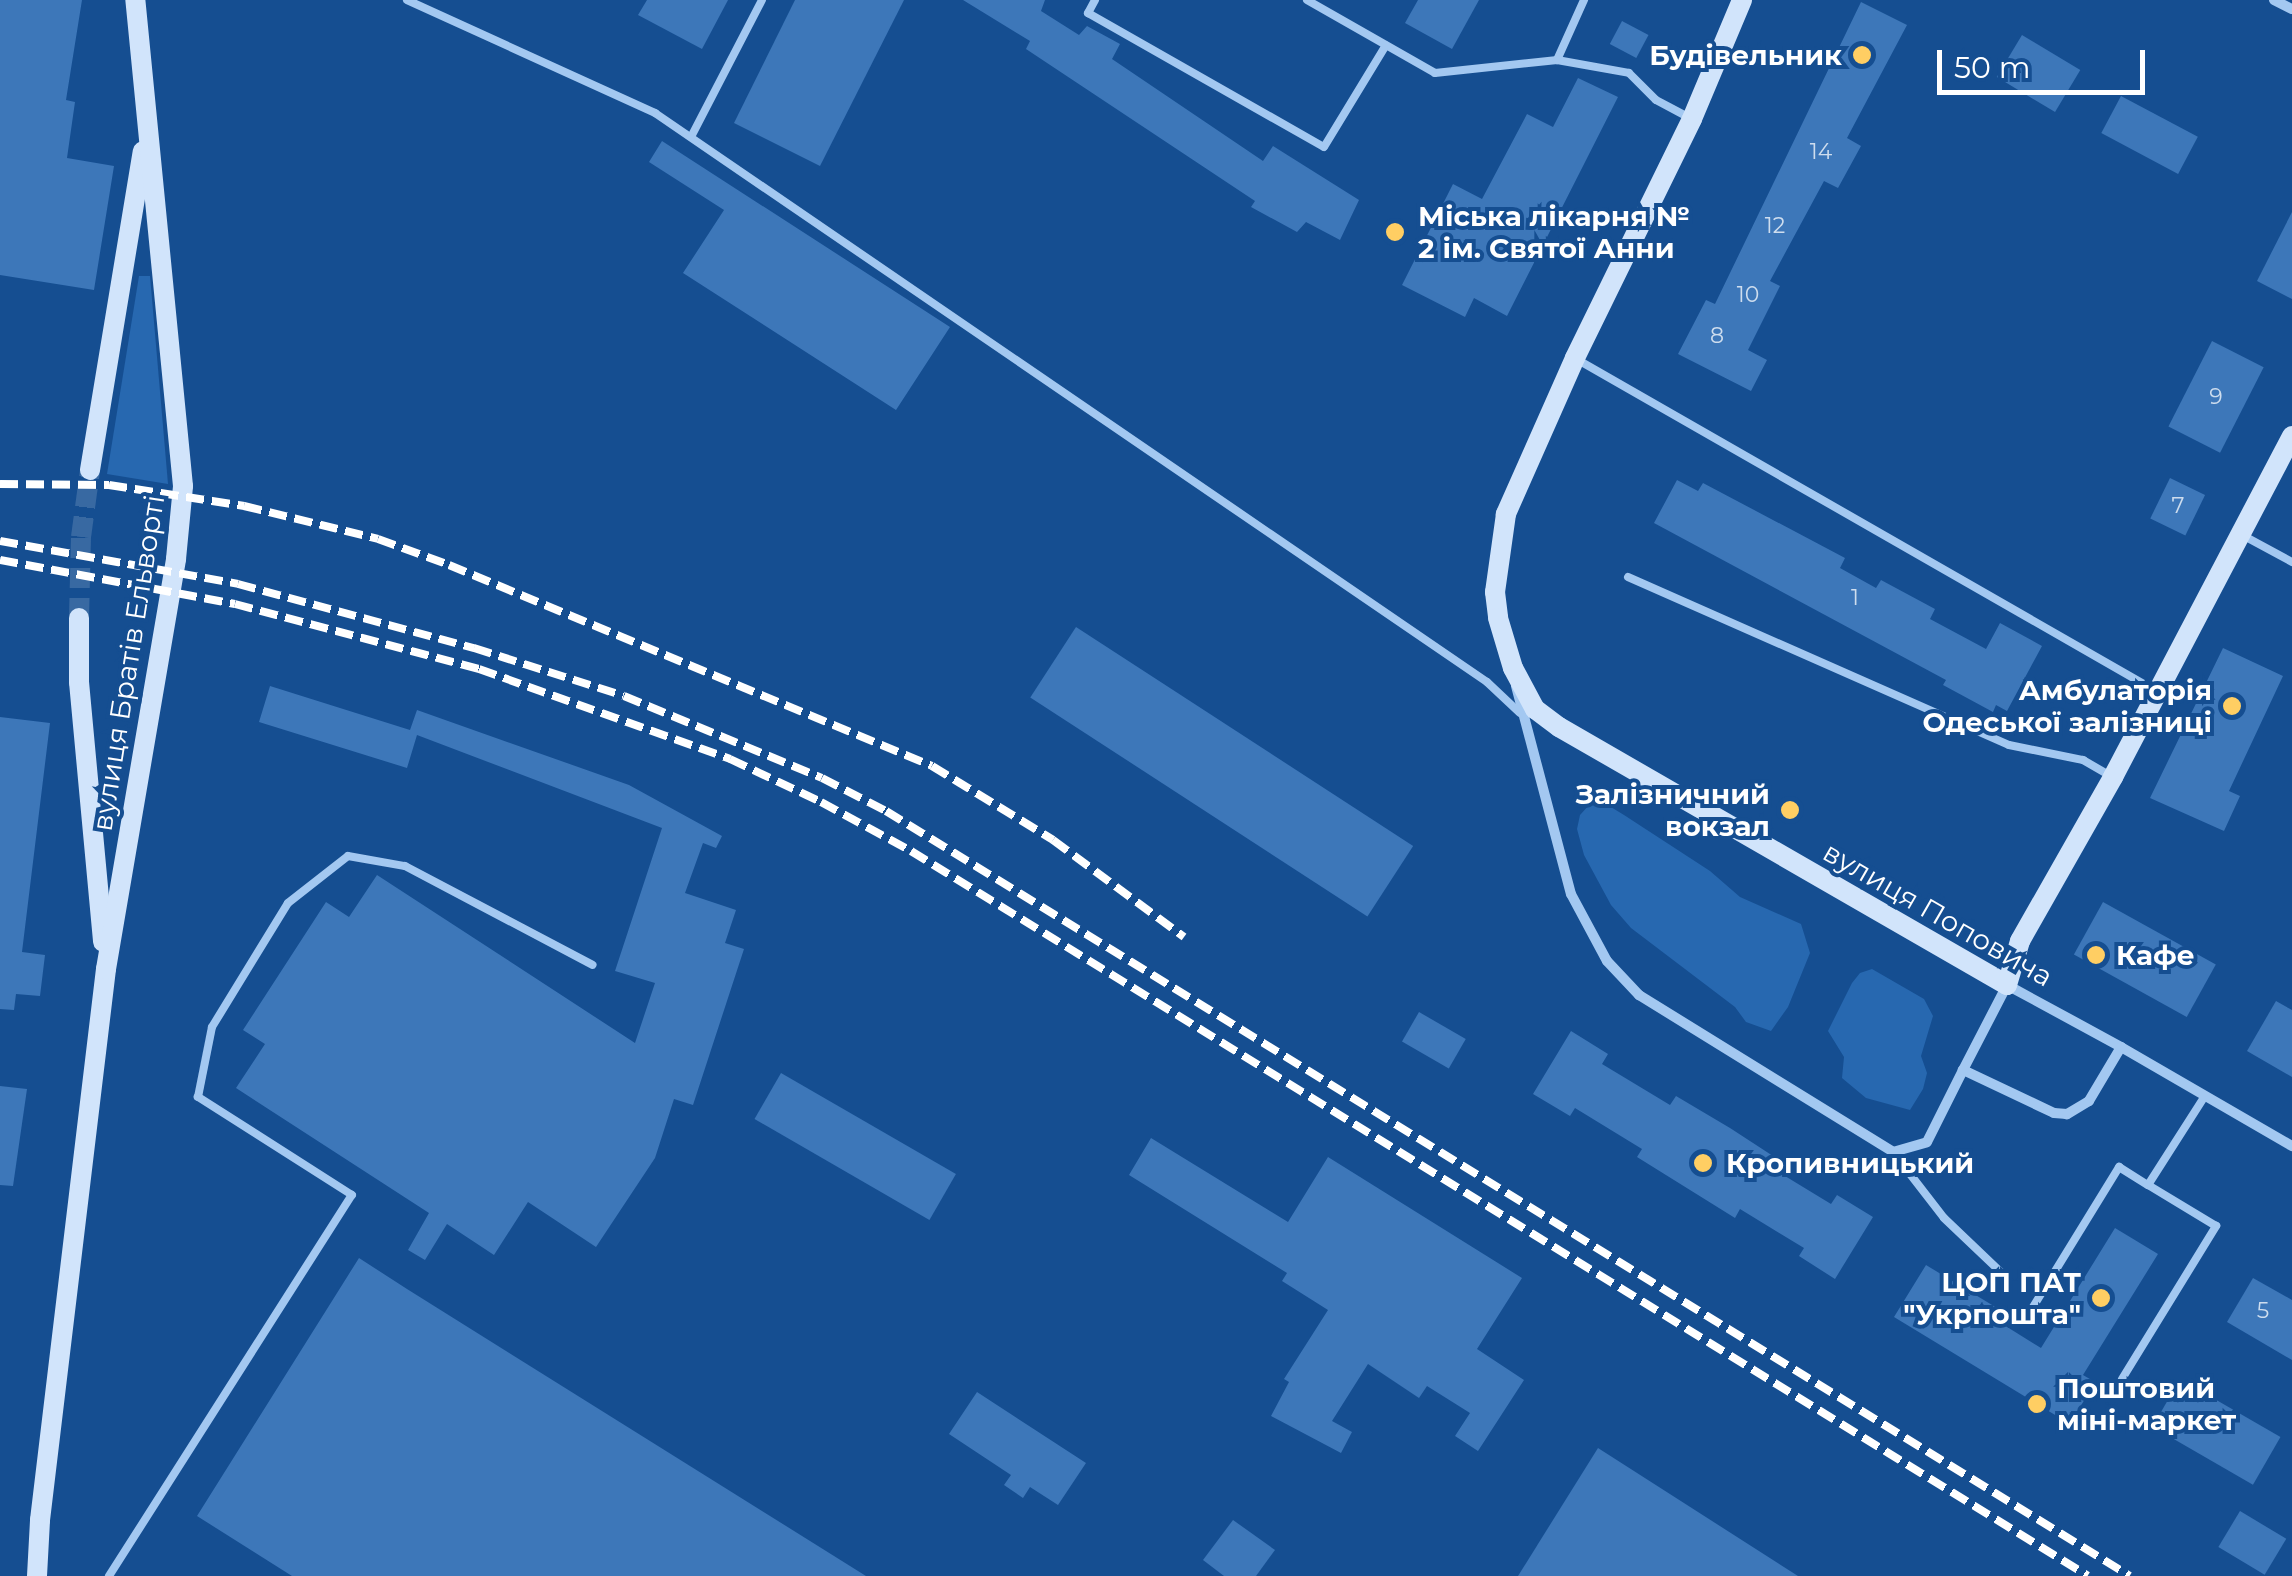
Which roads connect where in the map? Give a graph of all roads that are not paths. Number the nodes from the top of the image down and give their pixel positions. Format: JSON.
{"nodes":[{"id":1,"x":135,"y":0,"type":"edge"},
{"id":2,"x":408,"y":0,"type":"edge"},
{"id":3,"x":762,"y":0,"type":"edge"},
{"id":4,"x":1095,"y":0,"type":"edge"},
{"id":5,"x":1307,"y":0,"type":"edge"},
{"id":6,"x":1584,"y":0,"type":"edge"},
{"id":7,"x":1742,"y":0,"type":"edge"},
{"id":8,"x":2274,"y":0,"type":"edge"},
{"id":9,"x":2292,"y":9,"type":"edge"},
{"id":10,"x":1386,"y":45,"type":"junction"},
{"id":11,"x":1557,"y":60,"type":"junction"},
{"id":12,"x":1692,"y":119,"type":"junction"},
{"id":13,"x":148,"y":125,"type":"junction"},
{"id":14,"x":690,"y":137,"type":"junction"},
{"id":15,"x":1575,"y":358,"type":"junction"},
{"id":16,"x":2292,"y":436,"type":"edge"},
{"id":17,"x":90,"y":470,"type":"tunnel mouth"},
{"id":18,"x":2240,"y":534,"type":"junction"},
{"id":19,"x":2292,"y":562,"type":"edge"},
{"id":20,"x":1628,"y":577,"type":"dead end"},
{"id":21,"x":79,"y":618,"type":"tunnel mouth"},
{"id":22,"x":1513,"y":668,"type":"junction"},
{"id":23,"x":2156,"y":690,"type":"junction"},
{"id":24,"x":1520,"y":712,"type":"junction"},
{"id":25,"x":2113,"y":777,"type":"junction"},
{"id":26,"x":593,"y":966,"type":"dead end"},
{"id":27,"x":106,"y":969,"type":"junction"},
{"id":28,"x":2007,"y":985,"type":"junction"},
{"id":29,"x":2121,"y":1047,"type":"junction"},
{"id":30,"x":1963,"y":1070,"type":"junction"},
{"id":31,"x":2205,"y":1096,"type":"junction"},
{"id":32,"x":2292,"y":1146,"type":"edge"},
{"id":33,"x":1893,"y":1152,"type":"junction"},
{"id":34,"x":2148,"y":1185,"type":"junction"},
{"id":35,"x":2007,"y":1278,"type":"dead end"},
{"id":36,"x":2026,"y":1320,"type":"dead end"},
{"id":37,"x":2122,"y":1378,"type":"dead end"},
{"id":38,"x":37,"y":1576,"type":"edge"},
{"id":39,"x":108,"y":1576,"type":"edge"}],
"edges":[{"from":1,"to":13,"type":"main road","name":"вулиця Братів Ельворті"},
{"from":2,"to":14,"type":"lane"},
{"from":3,"to":14,"type":"lane"},
{"from":4,"to":10,"type":"lane"},
{"from":5,"to":10,"type":"lane"},
{"from":6,"to":11,"type":"lane"},
{"from":7,"to":12,"type":"main road","name":"вулиця Поповича"},
{"from":8,"to":9,"type":"street"},
{"from":10,"to":11,"type":"lane"},
{"from":11,"to":12,"type":"lane"},
{"from":12,"to":15,"type":"main road","name":"вулиця Поповича"},
{"from":13,"to":17,"type":"main road","name":"вулиця Братів Ельворті"},
{"from":13,"to":27,"type":"main road","name":"вулиця Братів Ельворті"},
{"from":14,"to":24,"type":"lane"},
{"from":15,"to":22,"type":"main road","name":"вулиця Поповича"},
{"from":15,"to":23,"type":"lane"},
{"from":16,"to":18,"type":"main road"},
{"from":18,"to":19,"type":"lane"},
{"from":18,"to":23,"type":"main road"},
{"from":20,"to":25,"type":"lane"},
{"from":21,"to":27,"type":"main road","name":"вулиця Братів Ельворті"},
{"from":22,"to":24,"type":"street"},
{"from":22,"to":28,"type":"main road","name":"вулиця Поповича"},
{"from":23,"to":25,"type":"main road"},
{"from":24,"to":33,"type":"street"},
{"from":25,"to":28,"type":"main road"},
{"from":26,"to":39,"type":"lane"},
{"from":27,"to":38,"type":"main road","name":"вулиця Братів Ельворті"},
{"from":28,"to":29,"type":"street","name":"вулиця Поповича"},
{"from":28,"to":30,"type":"street"},
{"from":29,"to":30,"type":"street"},
{"from":29,"to":31,"type":"street","name":"вулиця Поповича"},
{"from":30,"to":33,"type":"street"},
{"from":31,"to":32,"type":"street","name":"вулиця Поповича"},
{"from":31,"to":34,"type":"lane"},
{"from":33,"to":35,"type":"lane"},
{"from":34,"to":36,"type":"lane"},
{"from":34,"to":37,"type":"lane"}]}
